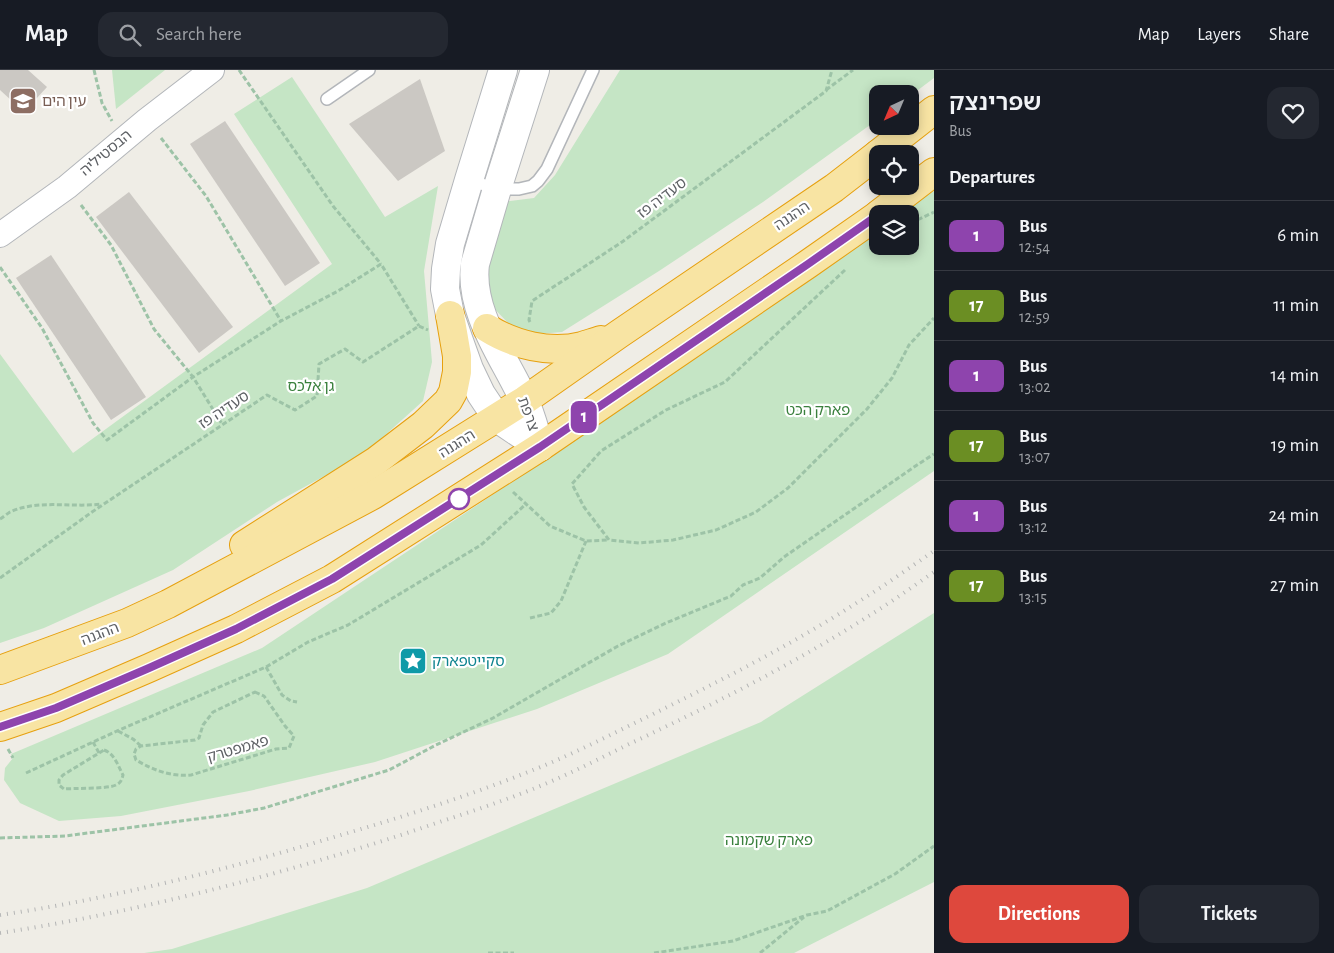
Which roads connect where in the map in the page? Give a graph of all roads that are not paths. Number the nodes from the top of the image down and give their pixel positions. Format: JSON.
{"nodes":[{"id":1,"x":212,"y":70,"type":"edge"},
{"id":2,"x":369,"y":70,"type":"edge"},
{"id":3,"x":503,"y":70,"type":"edge"},
{"id":4,"x":535,"y":70,"type":"edge"},
{"id":5,"x":593,"y":70,"type":"edge"},
{"id":6,"x":327,"y":98,"type":"dead end"},
{"id":7,"x":934,"y":110,"type":"edge"},
{"id":8,"x":889,"y":145,"type":"edge"},
{"id":9,"x":869,"y":161,"type":"edge"},
{"id":10,"x":934,"y":172,"type":"edge"},
{"id":11,"x":469,"y":180,"type":"junction"},
{"id":12,"x":934,"y":180,"type":"edge"},
{"id":13,"x":497,"y":189,"type":"junction"},
{"id":14,"x":899,"y":205,"type":"edge"},
{"id":15,"x":902,"y":205,"type":"edge"},
{"id":16,"x":869,"y":227,"type":"edge"},
{"id":17,"x":0,"y":235,"type":"edge"},
{"id":18,"x":441,"y":323,"type":"junction"},
{"id":19,"x":487,"y":328,"type":"junction"},
{"id":20,"x":619,"y":334,"type":"junction"},
{"id":21,"x":525,"y":400,"type":"junction"},
{"id":22,"x":497,"y":418,"type":"junction"},
{"id":23,"x":540,"y":447,"type":"junction"},
{"id":24,"x":168,"y":604,"type":"junction"},
{"id":25,"x":0,"y":670,"type":"edge"},
{"id":26,"x":0,"y":727,"type":"edge"}],
"edges":[{"from":1,"to":17,"type":"street","name":"הבסטיליה"},
{"from":2,"to":6,"type":"lane"},
{"from":3,"to":11,"type":"street","name":"צרפת"},
{"from":4,"to":13,"type":"street","name":"צרפת"},
{"from":5,"to":13,"type":"lane"},
{"from":7,"to":8,"type":"highway","name":"ההגנה"},
{"from":9,"to":20,"type":"highway","name":"ההגנה"},
{"from":10,"to":14,"type":"highway"},
{"from":11,"to":13,"type":"lane"},
{"from":11,"to":18,"type":"street","name":"צרפת"},
{"from":12,"to":15,"type":"lane"},
{"from":13,"to":19,"type":"street","name":"צרפת"},
{"from":16,"to":23,"type":"highway"},
{"from":18,"to":22,"type":"street","name":"צרפת"},
{"from":18,"to":24,"type":"highway"},
{"from":19,"to":20,"type":"highway"},
{"from":19,"to":21,"type":"street","name":"צרפת"},
{"from":20,"to":21,"type":"highway","name":"ההגנה"},
{"from":21,"to":22,"type":"highway","name":"ההגנה"},
{"from":21,"to":23,"type":"street","name":"צרפת"},
{"from":22,"to":23,"type":"street","name":"צרפת"},
{"from":22,"to":24,"type":"highway","name":"ההגנה"},
{"from":23,"to":26,"type":"highway"},
{"from":24,"to":25,"type":"highway","name":"ההגנה"}]}
